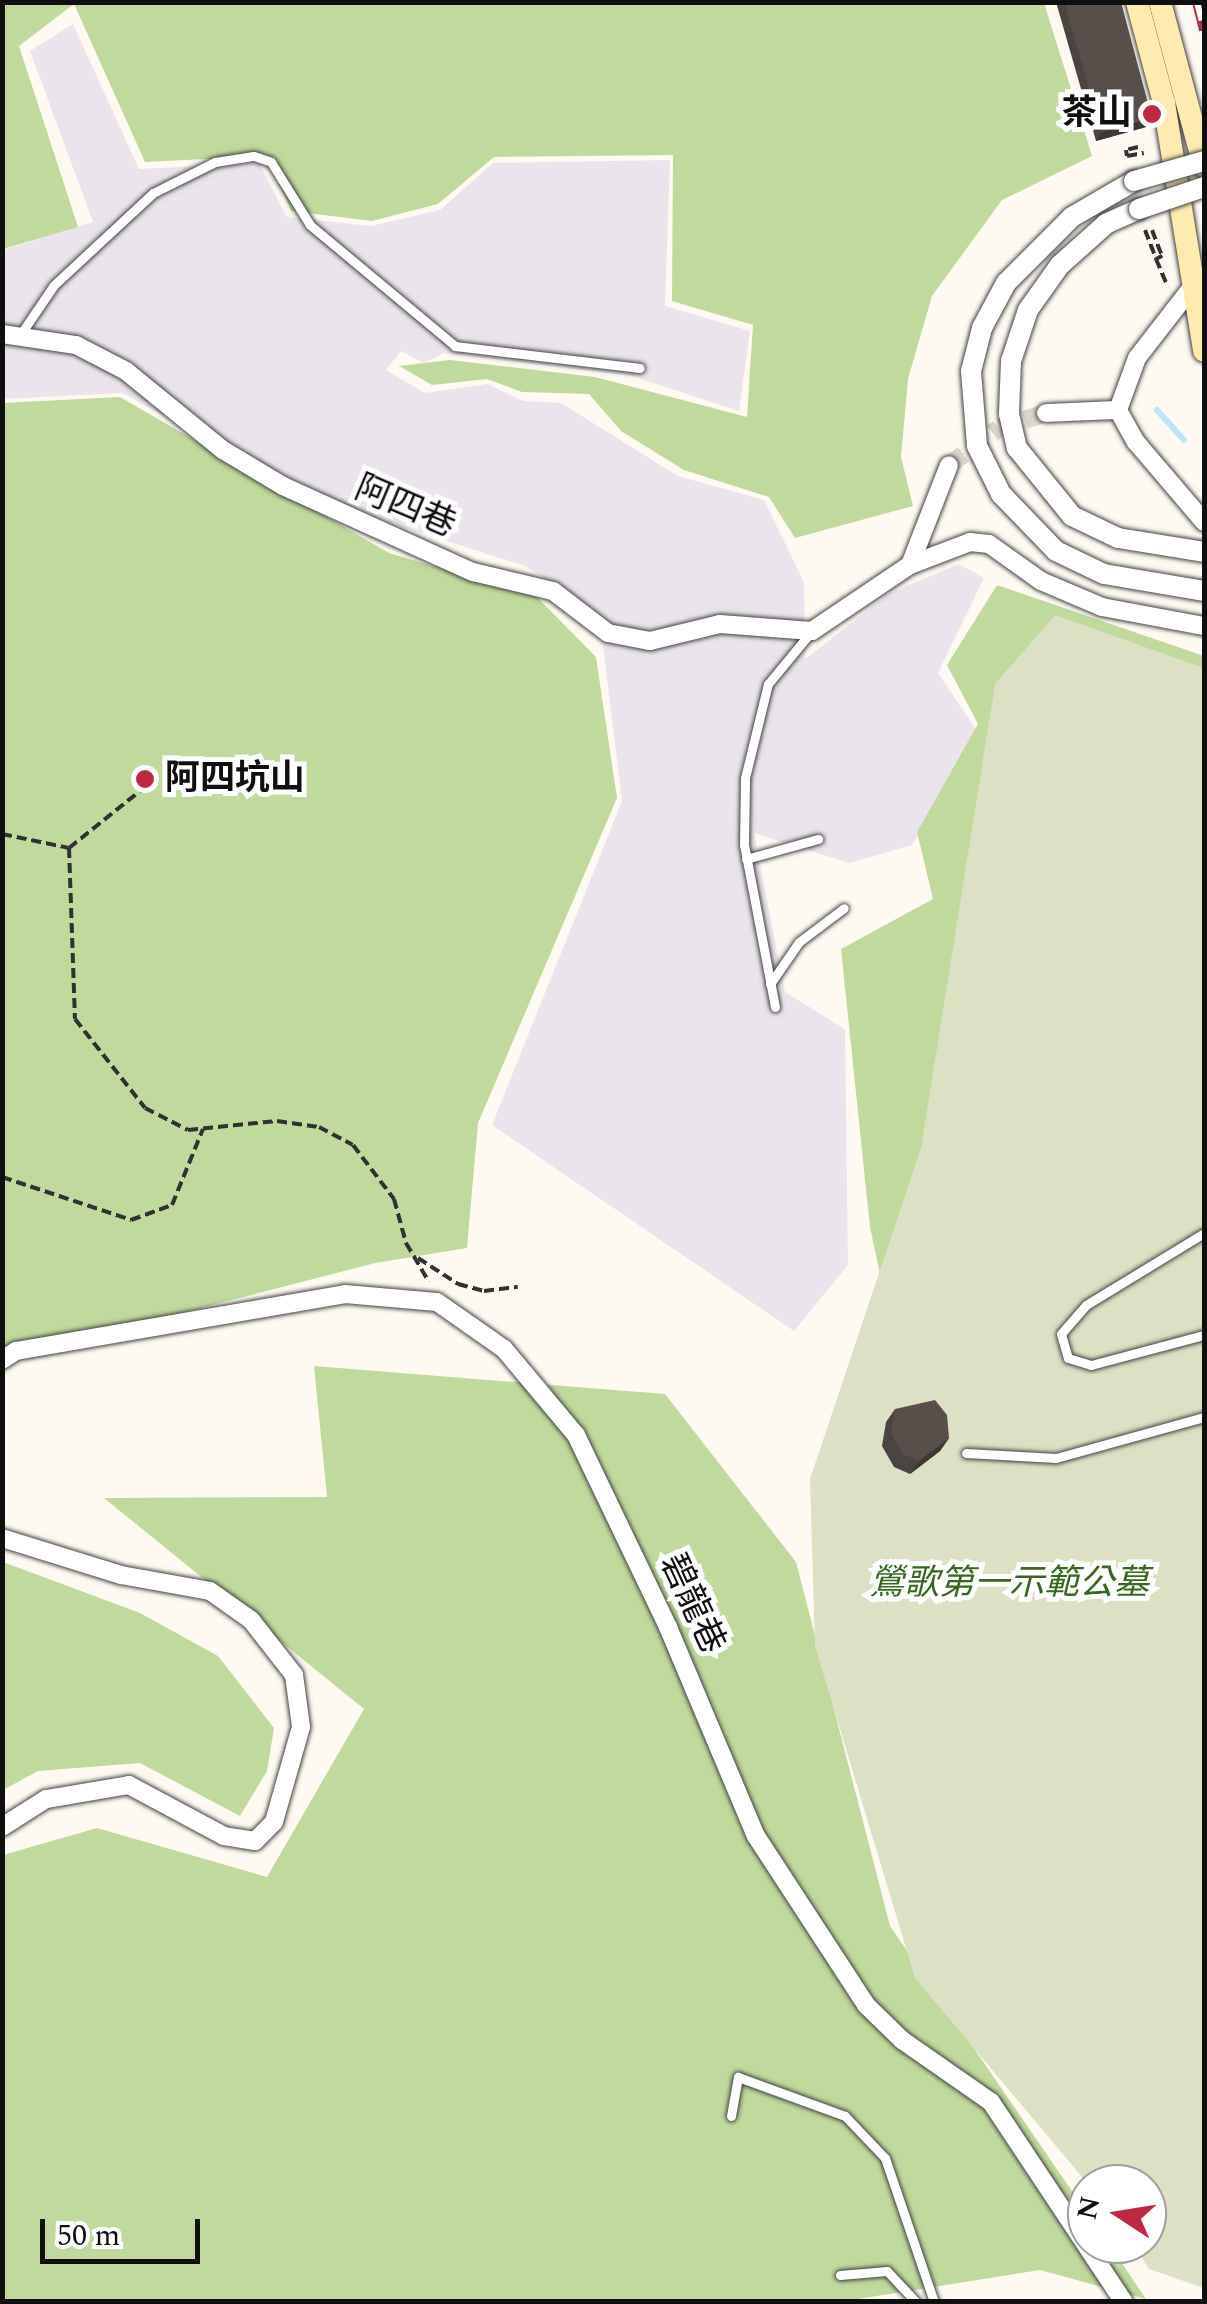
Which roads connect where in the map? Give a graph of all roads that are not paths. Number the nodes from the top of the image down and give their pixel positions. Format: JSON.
{"nodes":[{"id":1,"x":1137,"y":2,"type":"edge"},
{"id":2,"x":1160,"y":2,"type":"edge"},
{"id":3,"x":1204,"y":164,"type":"edge"},
{"id":4,"x":1204,"y":187,"type":"edge"},
{"id":5,"x":1200,"y":282,"type":"edge"},
{"id":6,"x":12,"y":334,"type":"edge"},
{"id":7,"x":1204,"y":351,"type":"edge"},
{"id":8,"x":640,"y":368,"type":"dead end"},
{"id":9,"x":1118,"y":410,"type":"junction"},
{"id":10,"x":1046,"y":413,"type":"tunnel mouth"},
{"id":11,"x":949,"y":465,"type":"tunnel mouth"},
{"id":12,"x":1204,"y":522,"type":"edge"},
{"id":13,"x":1204,"y":552,"type":"edge"},
{"id":14,"x":910,"y":565,"type":"junction"},
{"id":15,"x":1204,"y":591,"type":"edge"},
{"id":16,"x":1204,"y":626,"type":"edge"},
{"id":17,"x":812,"y":631,"type":"junction"},
{"id":18,"x":818,"y":839,"type":"dead end"},
{"id":19,"x":746,"y":859,"type":"junction"},
{"id":20,"x":844,"y":908,"type":"dead end"},
{"id":21,"x":770,"y":984,"type":"junction"},
{"id":22,"x":774,"y":1007,"type":"dead end"},
{"id":23,"x":1204,"y":1233,"type":"edge"},
{"id":24,"x":1204,"y":1335,"type":"edge"},
{"id":25,"x":2,"y":1360,"type":"edge"},
{"id":26,"x":1204,"y":1417,"type":"edge"},
{"id":27,"x":966,"y":1452,"type":"dead end"},
{"id":28,"x":2,"y":1538,"type":"edge"},
{"id":29,"x":2,"y":1827,"type":"edge"},
{"id":30,"x":731,"y":2116,"type":"dead end"},
{"id":31,"x":840,"y":2275,"type":"dead end"},
{"id":32,"x":916,"y":2302,"type":"edge"},
{"id":33,"x":934,"y":2302,"type":"edge"},
{"id":34,"x":1124,"y":2302,"type":"edge"}],
"edges":[{"from":1,"to":5,"type":"main road"},
{"from":2,"to":3,"type":"main road"},
{"from":3,"to":15,"type":"street","bridge":true},
{"from":4,"to":13,"type":"street","bridge":true},
{"from":5,"to":7,"type":"main road"},
{"from":5,"to":9,"type":"street"},
{"from":6,"to":8,"type":"lane"},
{"from":6,"to":17,"type":"street","name":"阿四巷"},
{"from":9,"to":10,"type":"street"},
{"from":9,"to":12,"type":"street"},
{"from":11,"to":14,"type":"street"},
{"from":14,"to":16,"type":"street"},
{"from":14,"to":17,"type":"street"},
{"from":17,"to":19,"type":"lane"},
{"from":18,"to":19,"type":"lane"},
{"from":19,"to":21,"type":"lane"},
{"from":20,"to":21,"type":"lane"},
{"from":21,"to":22,"type":"lane"},
{"from":23,"to":24,"type":"lane"},
{"from":25,"to":34,"type":"street","name":"碧龍巷"},
{"from":26,"to":27,"type":"lane"},
{"from":28,"to":29,"type":"street"},
{"from":30,"to":33,"type":"lane"},
{"from":31,"to":32,"type":"lane"}]}
